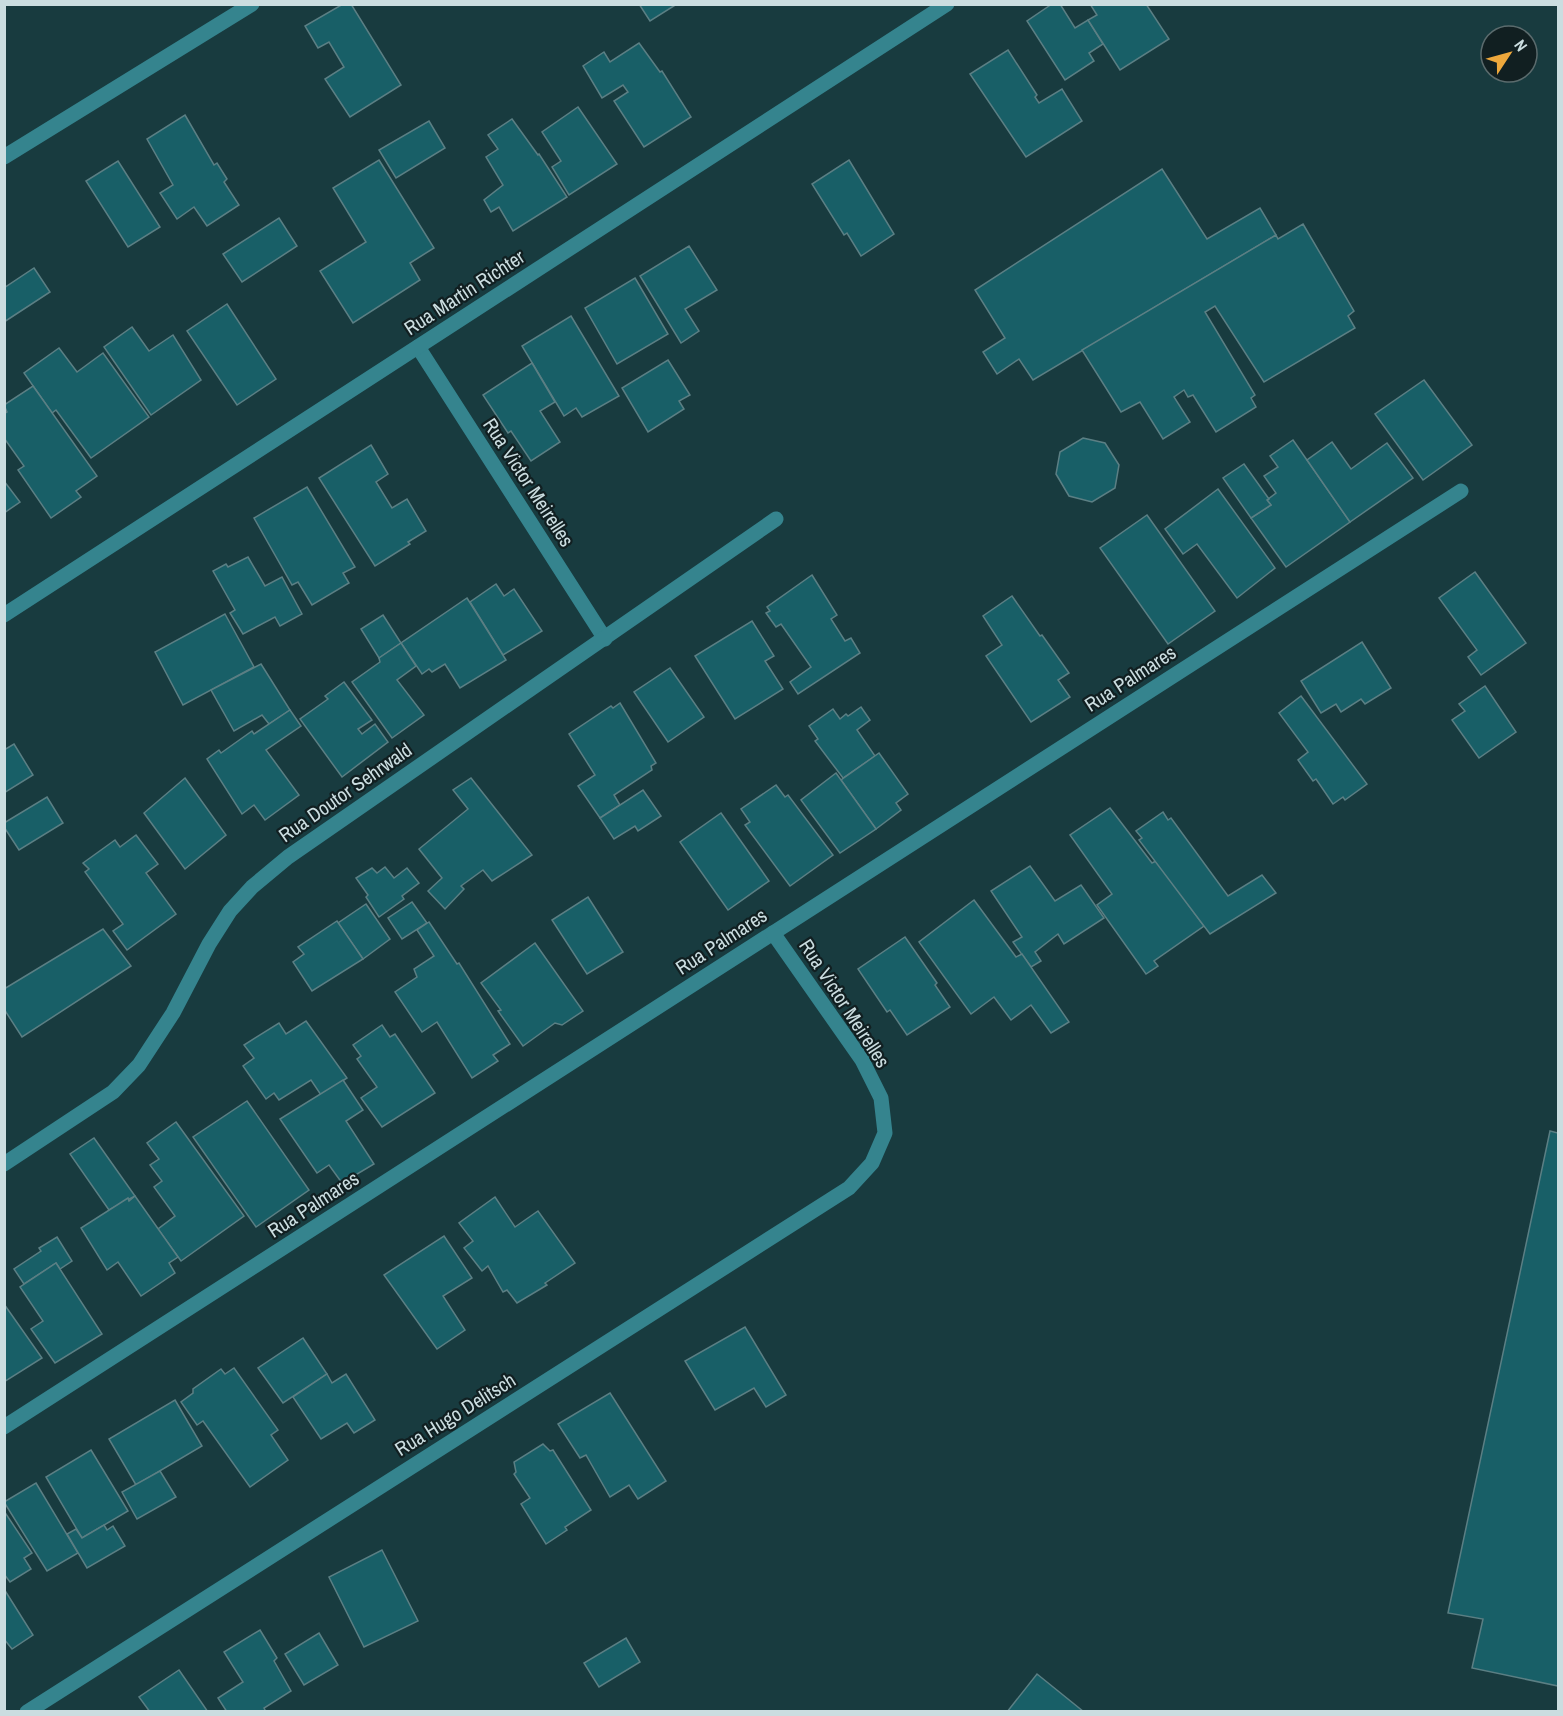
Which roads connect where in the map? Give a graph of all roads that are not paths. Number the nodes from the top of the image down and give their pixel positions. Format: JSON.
{"nodes":[{"id":1,"x":252,"y":4,"type":"edge"},
{"id":2,"x":947,"y":4,"type":"edge"},
{"id":3,"x":4,"y":157,"type":"edge"},
{"id":4,"x":417,"y":348,"type":"junction"},
{"id":5,"x":1461,"y":490,"type":"dead end"},
{"id":6,"x":776,"y":519,"type":"dead end"},
{"id":7,"x":4,"y":615,"type":"edge"},
{"id":8,"x":605,"y":639,"type":"junction"},
{"id":9,"x":773,"y":933,"type":"junction"},
{"id":10,"x":885,"y":1133,"type":"joint"},
{"id":11,"x":4,"y":1164,"type":"edge"},
{"id":12,"x":4,"y":1427,"type":"edge"},
{"id":13,"x":27,"y":1712,"type":"edge"}],
"edges":[{"from":1,"to":3,"type":"street"},
{"from":2,"to":4,"type":"street","name":"Rua Martin Richter"},
{"from":4,"to":7,"type":"street","name":"Rua Martin Richter"},
{"from":4,"to":8,"type":"street","name":"Rua Victor Meirelles"},
{"from":5,"to":9,"type":"street","name":"Rua Palmares"},
{"from":6,"to":8,"type":"street","name":"Rua Doutor Sehrwald"},
{"from":8,"to":11,"type":"street","name":"Rua Doutor Sehrwald"},
{"from":9,"to":10,"type":"street","name":"Rua Victor Meirelles"},
{"from":9,"to":12,"type":"street","name":"Rua Palmares"},
{"from":10,"to":13,"type":"street","name":"Rua Hugo Delitsch"}]}
